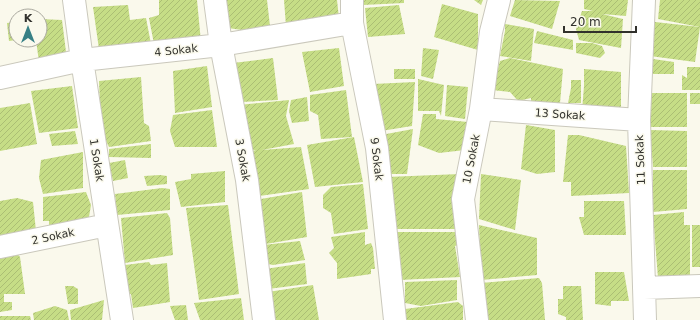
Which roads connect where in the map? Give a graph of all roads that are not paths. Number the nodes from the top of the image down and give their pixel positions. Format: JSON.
{"nodes":[{"id":1,"x":74,"y":0,"type":"edge"},
{"id":2,"x":215,"y":0,"type":"edge"},
{"id":3,"x":352,"y":0,"type":"edge"},
{"id":4,"x":499,"y":0,"type":"edge"},
{"id":5,"x":644,"y":0,"type":"edge"},
{"id":6,"x":352,"y":23,"type":"junction"},
{"id":7,"x":221,"y":45,"type":"junction"},
{"id":8,"x":82,"y":60,"type":"junction"},
{"id":9,"x":0,"y":78,"type":"edge"},
{"id":10,"x":481,"y":109,"type":"junction"},
{"id":11,"x":639,"y":120,"type":"junction"},
{"id":12,"x":107,"y":224,"type":"junction"},
{"id":13,"x":0,"y":247,"type":"edge"},
{"id":14,"x":700,"y":286,"type":"edge"},
{"id":15,"x":644,"y":288,"type":"junction"},
{"id":16,"x":122,"y":320,"type":"edge"},
{"id":17,"x":264,"y":320,"type":"edge"},
{"id":18,"x":395,"y":320,"type":"edge"},
{"id":19,"x":478,"y":320,"type":"edge"},
{"id":20,"x":645,"y":320,"type":"edge"}],
"edges":[{"from":1,"to":8,"type":"street","name":"1 Sokak"},
{"from":2,"to":7,"type":"street","name":"3 Sokak"},
{"from":3,"to":6,"type":"street","name":"9 Sokak"},
{"from":4,"to":10,"type":"street","name":"10 Sokak"},
{"from":5,"to":11,"type":"street","name":"11 Sokak"},
{"from":6,"to":7,"type":"street","name":"4 Sokak"},
{"from":6,"to":18,"type":"street","name":"9 Sokak"},
{"from":7,"to":8,"type":"street","name":"4 Sokak"},
{"from":7,"to":17,"type":"street","name":"3 Sokak"},
{"from":8,"to":9,"type":"street","name":"4 Sokak"},
{"from":8,"to":12,"type":"street","name":"1 Sokak"},
{"from":10,"to":11,"type":"street","name":"13 Sokak"},
{"from":10,"to":19,"type":"street","name":"10 Sokak"},
{"from":11,"to":15,"type":"street","name":"11 Sokak"},
{"from":12,"to":13,"type":"street","name":"2 Sokak"},
{"from":12,"to":16,"type":"street","name":"1 Sokak"},
{"from":14,"to":15,"type":"street"},
{"from":15,"to":20,"type":"street","name":"11 Sokak"}]}
